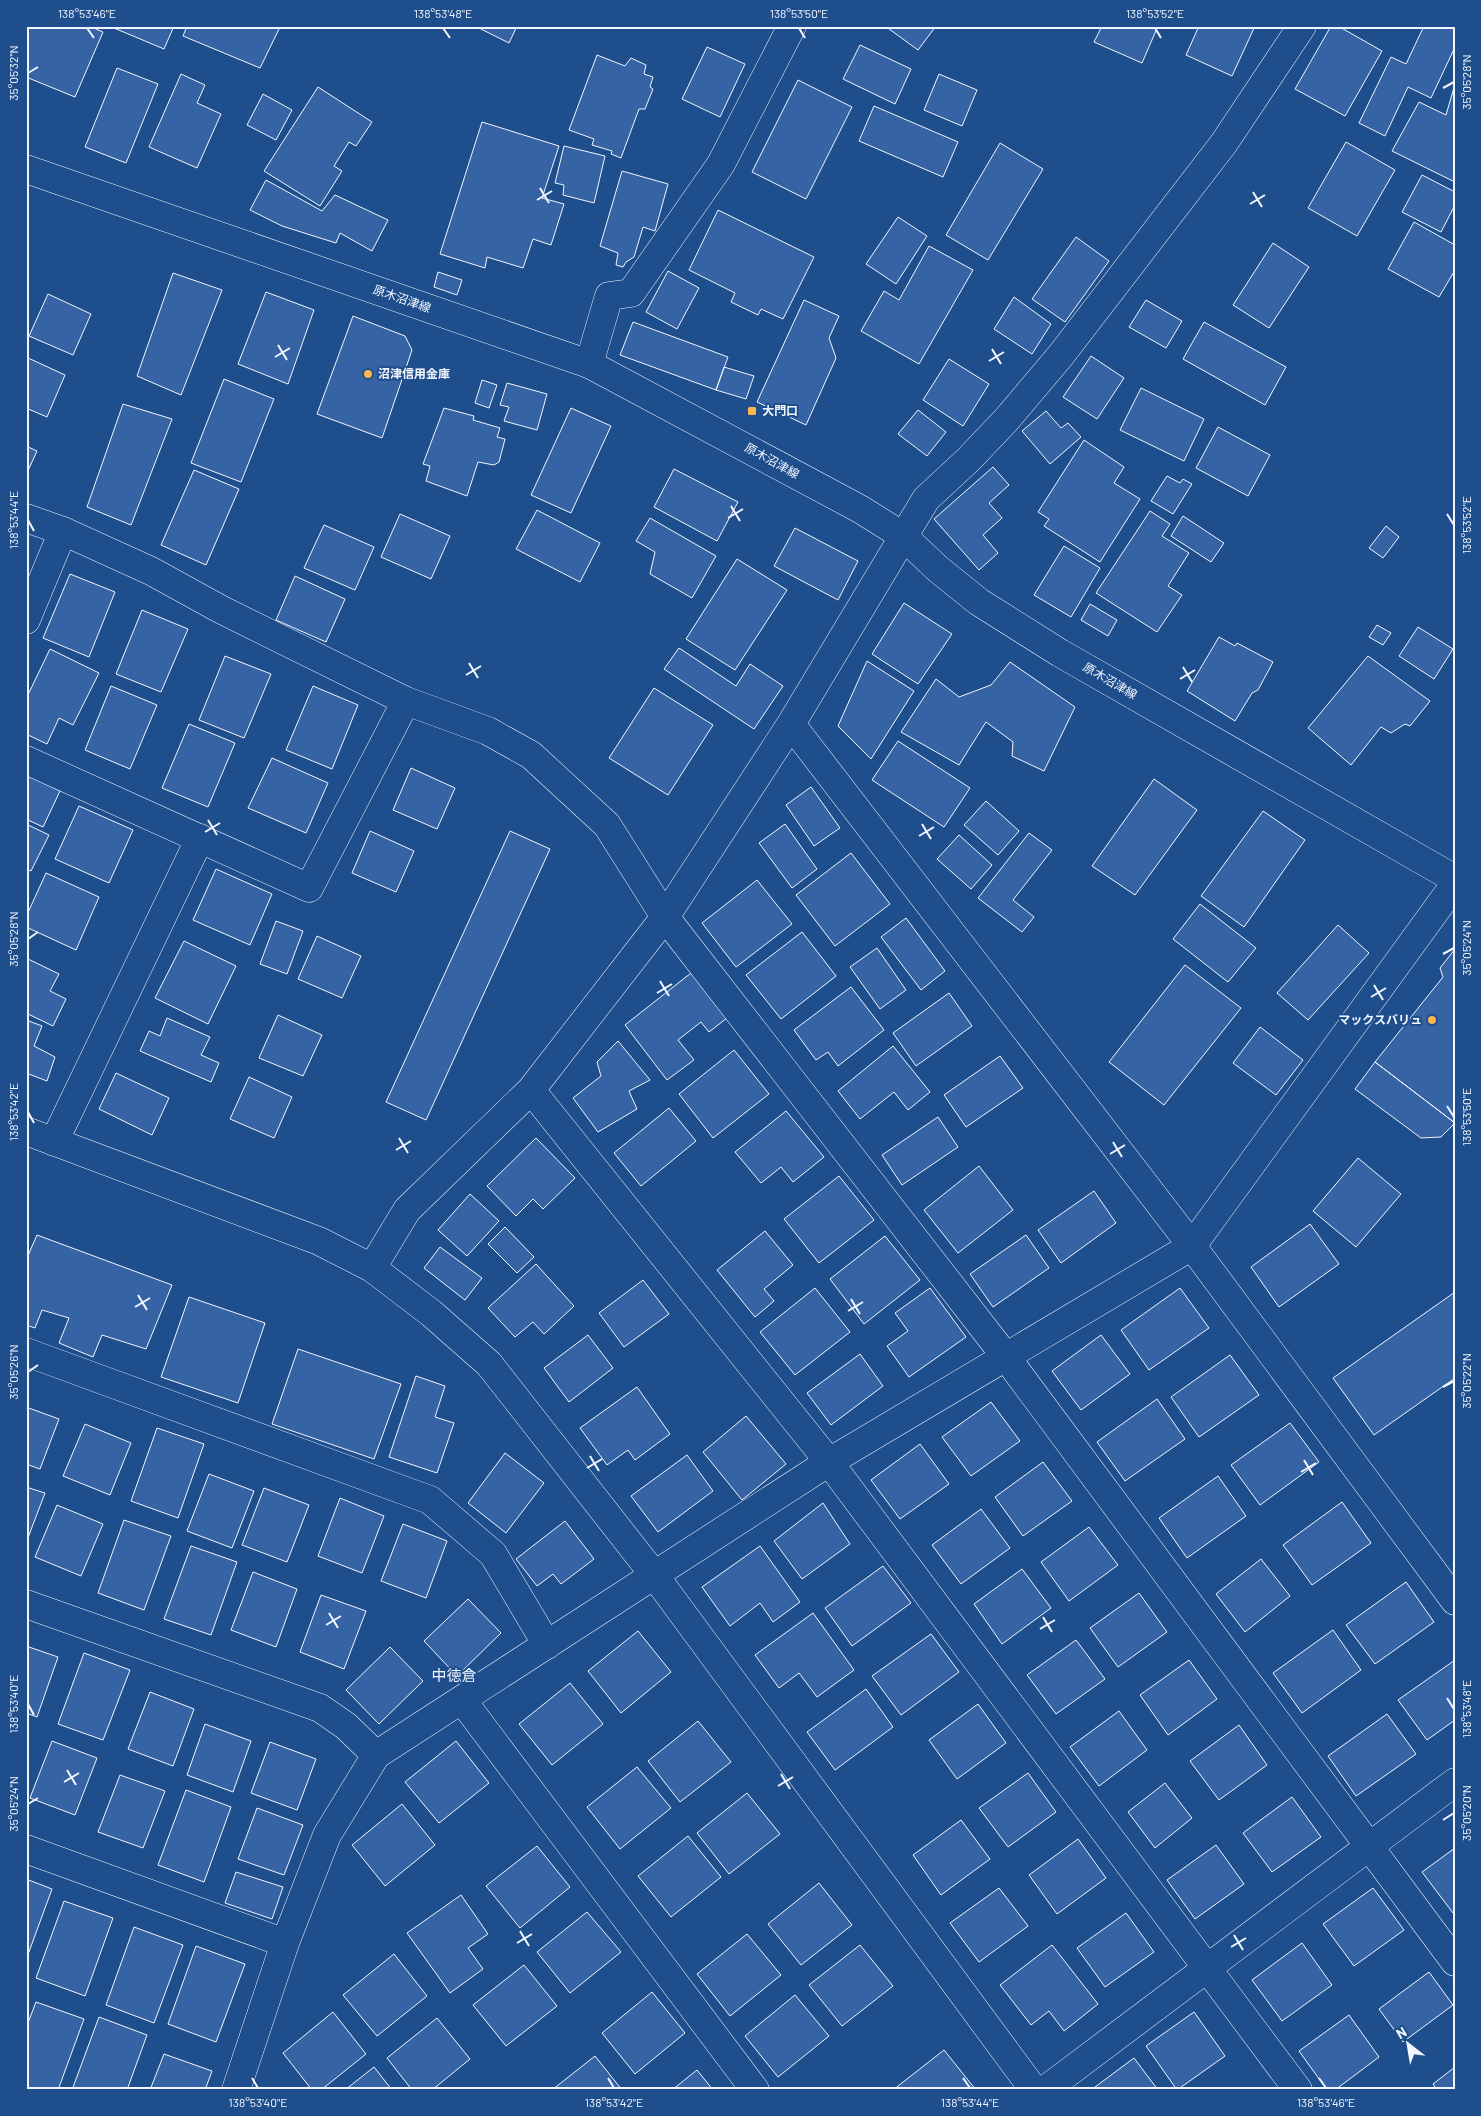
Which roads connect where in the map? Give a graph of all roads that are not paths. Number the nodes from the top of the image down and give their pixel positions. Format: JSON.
{"nodes":[{"id":1,"x":792,"y":26,"type":"edge"},
{"id":2,"x":1302,"y":26,"type":"edge"},
{"id":3,"x":26,"y":170,"type":"edge"},
{"id":4,"x":589,"y":364,"type":"junction"},
{"id":5,"x":26,"y":518,"type":"edge"},
{"id":6,"x":63,"y":531,"type":"junction"},
{"id":7,"x":903,"y":536,"type":"junction"},
{"id":8,"x":26,"y":620,"type":"edge"},
{"id":9,"x":406,"y":701,"type":"junction"},
{"id":10,"x":791,"y":724,"type":"junction"},
{"id":11,"x":26,"y":760,"type":"edge"},
{"id":12,"x":200,"y":838,"type":"junction"},
{"id":13,"x":1455,"y":879,"type":"edge"},
{"id":14,"x":1455,"y":884,"type":"edge"},
{"id":15,"x":665,"y":916,"type":"junction"},
{"id":16,"x":531,"y":1090,"type":"junction"},
{"id":17,"x":26,"y":1131,"type":"edge"},
{"id":18,"x":54,"y":1142,"type":"junction"},
{"id":19,"x":1192,"y":1246,"type":"junction"},
{"id":20,"x":372,"y":1268,"type":"junction"},
{"id":21,"x":26,"y":1352,"type":"edge"},
{"id":22,"x":1006,"y":1357,"type":"junction"},
{"id":23,"x":829,"y":1462,"type":"junction"},
{"id":24,"x":655,"y":1576,"type":"junction"},
{"id":25,"x":1455,"y":1601,"type":"edge"},
{"id":26,"x":26,"y":1604,"type":"edge"},
{"id":27,"x":547,"y":1645,"type":"junction"},
{"id":28,"x":462,"y":1700,"type":"junction"},
{"id":29,"x":376,"y":1756,"type":"junction"},
{"id":30,"x":1455,"y":1782,"type":"edge"},
{"id":31,"x":1368,"y":1846,"type":"junction"},
{"id":32,"x":26,"y":1849,"type":"edge"},
{"id":33,"x":285,"y":1943,"type":"junction"},
{"id":34,"x":1455,"y":1962,"type":"edge"},
{"id":35,"x":1206,"y":1968,"type":"junction"},
{"id":36,"x":236,"y":2090,"type":"edge"},
{"id":37,"x":754,"y":2090,"type":"edge"},
{"id":38,"x":1034,"y":2090,"type":"edge"},
{"id":39,"x":1045,"y":2090,"type":"edge"},
{"id":40,"x":1298,"y":2090,"type":"edge"}],
"edges":[{"from":1,"to":4,"type":"street"},
{"from":2,"to":7,"type":"street"},
{"from":3,"to":4,"type":"street","name":"原木沼津線"},
{"from":4,"to":7,"type":"street","name":"原木沼津線"},
{"from":5,"to":6,"type":"street"},
{"from":6,"to":8,"type":"street"},
{"from":6,"to":9,"type":"street"},
{"from":7,"to":10,"type":"street"},
{"from":7,"to":13,"type":"street","name":"原木沼津線"},
{"from":9,"to":12,"type":"street"},
{"from":9,"to":15,"type":"street"},
{"from":10,"to":15,"type":"street"},
{"from":10,"to":19,"type":"street"},
{"from":11,"to":12,"type":"street"},
{"from":12,"to":18,"type":"street"},
{"from":14,"to":19,"type":"street"},
{"from":15,"to":16,"type":"street"},
{"from":15,"to":22,"type":"street"},
{"from":16,"to":20,"type":"street"},
{"from":16,"to":23,"type":"street"},
{"from":17,"to":18,"type":"street"},
{"from":18,"to":20,"type":"street"},
{"from":19,"to":22,"type":"street"},
{"from":19,"to":25,"type":"street"},
{"from":20,"to":24,"type":"street"},
{"from":21,"to":27,"type":"street"},
{"from":22,"to":23,"type":"street"},
{"from":22,"to":31,"type":"street"},
{"from":23,"to":24,"type":"street"},
{"from":23,"to":35,"type":"street"},
{"from":24,"to":27,"type":"street"},
{"from":24,"to":38,"type":"street"},
{"from":26,"to":29,"type":"street"},
{"from":27,"to":28,"type":"street"},
{"from":28,"to":29,"type":"street"},
{"from":28,"to":37,"type":"street"},
{"from":29,"to":33,"type":"street"},
{"from":30,"to":31,"type":"street"},
{"from":31,"to":34,"type":"street"},
{"from":31,"to":35,"type":"street"},
{"from":32,"to":33,"type":"street"},
{"from":33,"to":36,"type":"street"},
{"from":35,"to":39,"type":"street"},
{"from":35,"to":40,"type":"street"}]}
